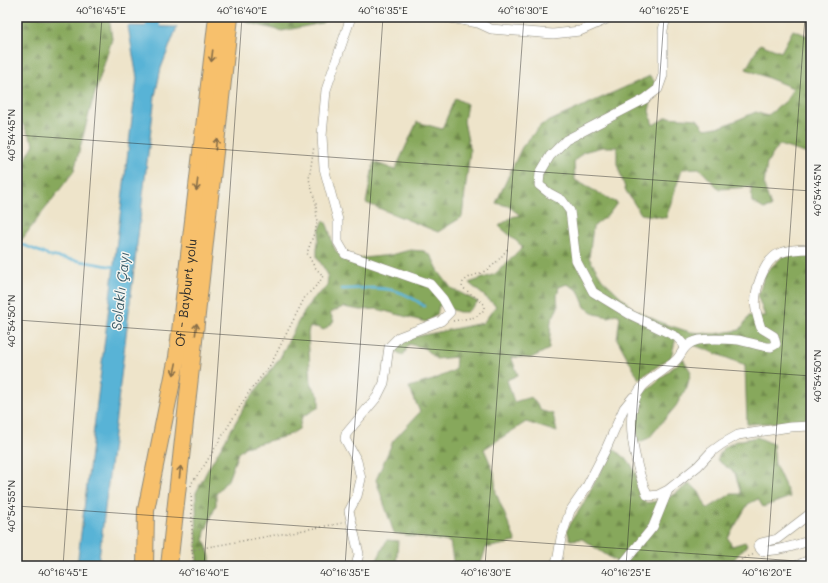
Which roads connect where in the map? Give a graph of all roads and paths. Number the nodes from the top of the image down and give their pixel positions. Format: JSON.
{"nodes":[{"id":1,"x":217,"y":17,"type":"edge"},
{"id":2,"x":230,"y":17,"type":"edge"},
{"id":3,"x":351,"y":17,"type":"edge"},
{"id":4,"x":445,"y":17,"type":"edge"},
{"id":5,"x":607,"y":17,"type":"edge"},
{"id":6,"x":666,"y":17,"type":"edge"},
{"id":7,"x":314,"y":141,"type":"dead end"},
{"id":8,"x":509,"y":247,"type":"dead end"},
{"id":9,"x":811,"y":249,"type":"edge"},
{"id":10,"x":441,"y":321,"type":"junction"},
{"id":11,"x":685,"y":346,"type":"junction"},
{"id":12,"x":642,"y":387,"type":"junction"},
{"id":13,"x":811,"y":426,"type":"edge"},
{"id":14,"x":668,"y":490,"type":"junction"},
{"id":15,"x":149,"y":495,"type":"junction"},
{"id":16,"x":177,"y":498,"type":"junction"},
{"id":17,"x":811,"y":513,"type":"edge"},
{"id":18,"x":146,"y":519,"type":"junction"},
{"id":19,"x":352,"y":521,"type":"junction"},
{"id":20,"x":174,"y":525,"type":"junction"},
{"id":21,"x":811,"y":540,"type":"edge"},
{"id":22,"x":191,"y":550,"type":"junction"},
{"id":23,"x":762,"y":551,"type":"junction"},
{"id":24,"x":811,"y":559,"type":"edge"},
{"id":25,"x":145,"y":566,"type":"edge"},
{"id":26,"x":169,"y":566,"type":"edge"},
{"id":27,"x":193,"y":566,"type":"edge"},
{"id":28,"x":356,"y":566,"type":"edge"},
{"id":29,"x":554,"y":566,"type":"edge"},
{"id":30,"x":621,"y":566,"type":"edge"},
{"id":31,"x":736,"y":566,"type":"edge"},
{"id":32,"x":796,"y":566,"type":"edge"}],
"edges":[{"from":1,"to":15,"type":"highway","name":"Of - Bayburt yolu","one_way":true},
{"from":16,"to":2,"type":"highway","name":"Of - Bayburt yolu","one_way":true},
{"from":3,"to":10,"type":"street"},
{"from":4,"to":5,"type":"street"},
{"from":6,"to":11,"type":"street"},
{"from":7,"to":22,"type":"path"},
{"from":8,"to":10,"type":"path"},
{"from":9,"to":11,"type":"street"},
{"from":10,"to":19,"type":"street"},
{"from":11,"to":12,"type":"street"},
{"from":12,"to":14,"type":"street"},
{"from":12,"to":29,"type":"street"},
{"from":13,"to":14,"type":"street"},
{"from":14,"to":30,"type":"street"},
{"from":15,"to":16,"type":"highway"},
{"from":15,"to":18,"type":"highway","name":"Of - Bayburt yolu"},
{"from":16,"to":20,"type":"highway","name":"Of - Bayburt yolu"},
{"from":17,"to":23,"type":"street"},
{"from":18,"to":20,"type":"highway"},
{"from":18,"to":25,"type":"highway","name":"Of - Bayburt yolu"},
{"from":19,"to":22,"type":"path"},
{"from":19,"to":28,"type":"street"},
{"from":20,"to":26,"type":"highway","name":"Of - Bayburt yolu"},
{"from":21,"to":23,"type":"street"},
{"from":22,"to":27,"type":"path"},
{"from":23,"to":31,"type":"path"},
{"from":24,"to":32,"type":"street"}]}
